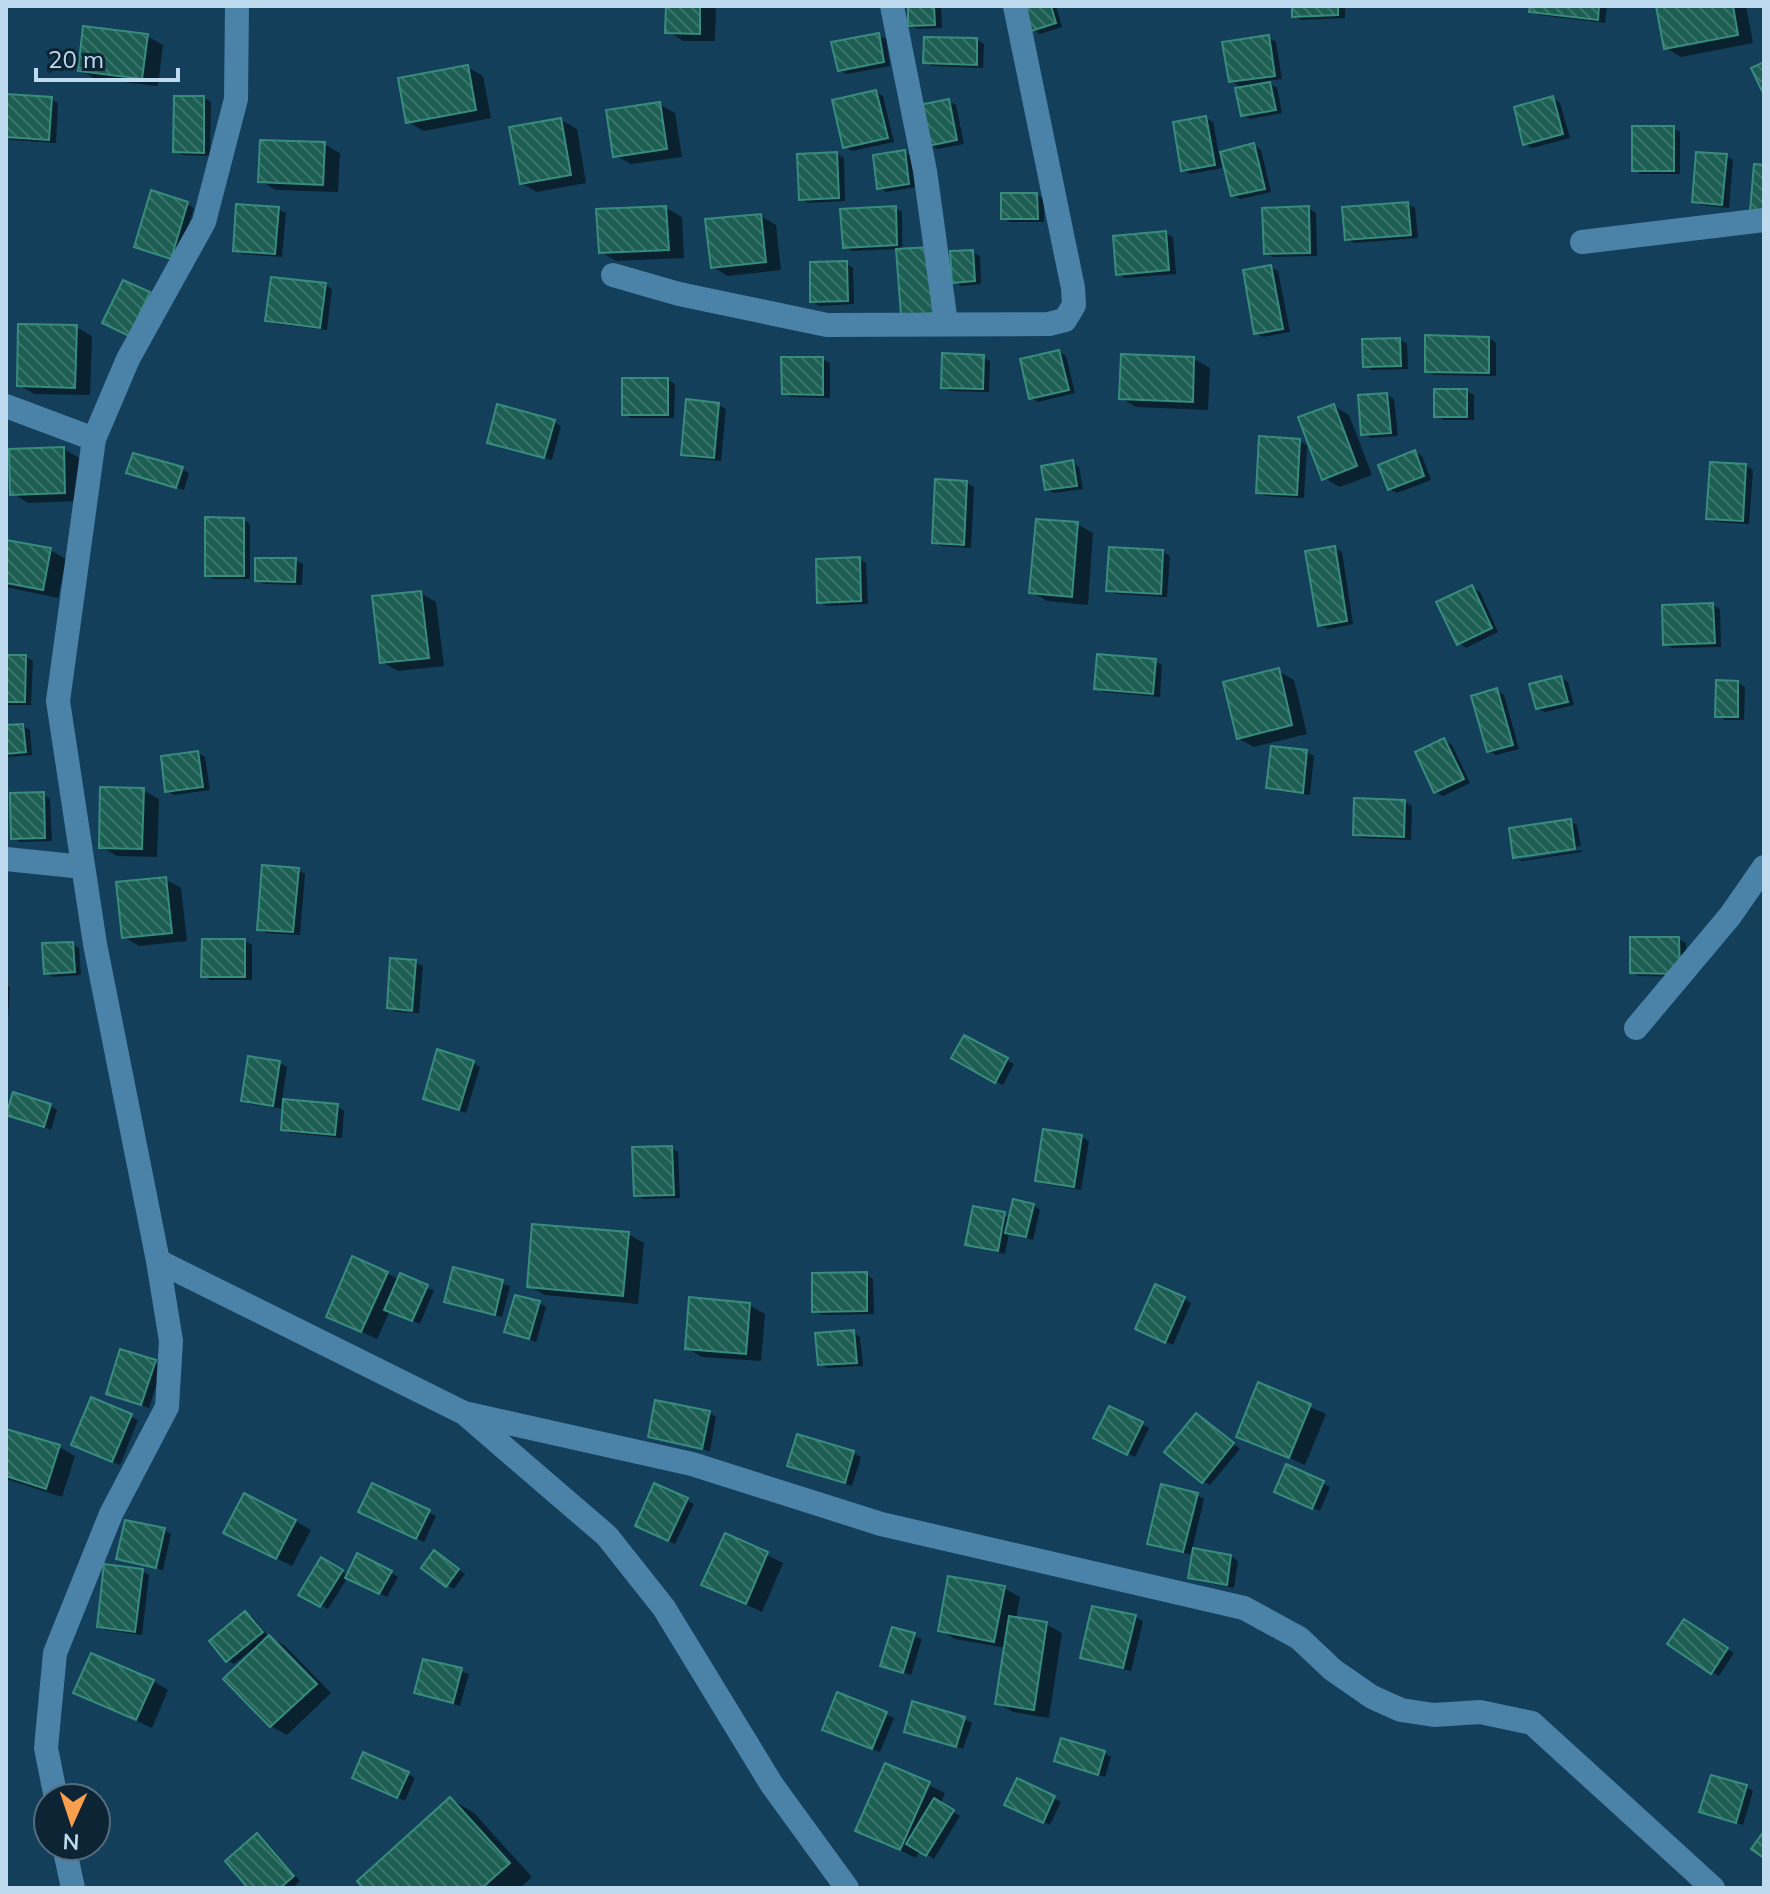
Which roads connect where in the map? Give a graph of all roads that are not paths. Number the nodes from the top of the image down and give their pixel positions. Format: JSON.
{"nodes":[{"id":1,"x":237,"y":6,"type":"edge"},
{"id":2,"x":892,"y":6,"type":"edge"},
{"id":3,"x":1015,"y":6,"type":"edge"},
{"id":4,"x":1764,"y":220,"type":"edge"},
{"id":5,"x":1582,"y":242,"type":"dead end"},
{"id":6,"x":613,"y":275,"type":"dead end"},
{"id":7,"x":946,"y":323,"type":"junction"},
{"id":8,"x":6,"y":406,"type":"edge"},
{"id":9,"x":94,"y":439,"type":"junction"},
{"id":10,"x":6,"y":859,"type":"edge"},
{"id":11,"x":83,"y":867,"type":"junction"},
{"id":12,"x":1764,"y":867,"type":"edge"},
{"id":13,"x":1636,"y":1028,"type":"dead end"},
{"id":14,"x":158,"y":1261,"type":"junction"},
{"id":15,"x":464,"y":1413,"type":"junction"},
{"id":16,"x":53,"y":1782,"type":"edge"},
{"id":17,"x":67,"y":1862,"type":"edge"},
{"id":18,"x":73,"y":1888,"type":"edge"},
{"id":19,"x":847,"y":1888,"type":"edge"},
{"id":20,"x":1713,"y":1888,"type":"edge"}],
"edges":[{"from":1,"to":9,"type":"street"},
{"from":2,"to":7,"type":"street"},
{"from":3,"to":7,"type":"street"},
{"from":4,"to":5,"type":"street"},
{"from":6,"to":7,"type":"street"},
{"from":8,"to":9,"type":"street"},
{"from":9,"to":11,"type":"street"},
{"from":10,"to":11,"type":"street"},
{"from":11,"to":14,"type":"street"},
{"from":12,"to":13,"type":"street"},
{"from":14,"to":15,"type":"street"},
{"from":14,"to":16,"type":"street"},
{"from":15,"to":19,"type":"street"},
{"from":15,"to":20,"type":"street"},
{"from":17,"to":18,"type":"street"}]}
